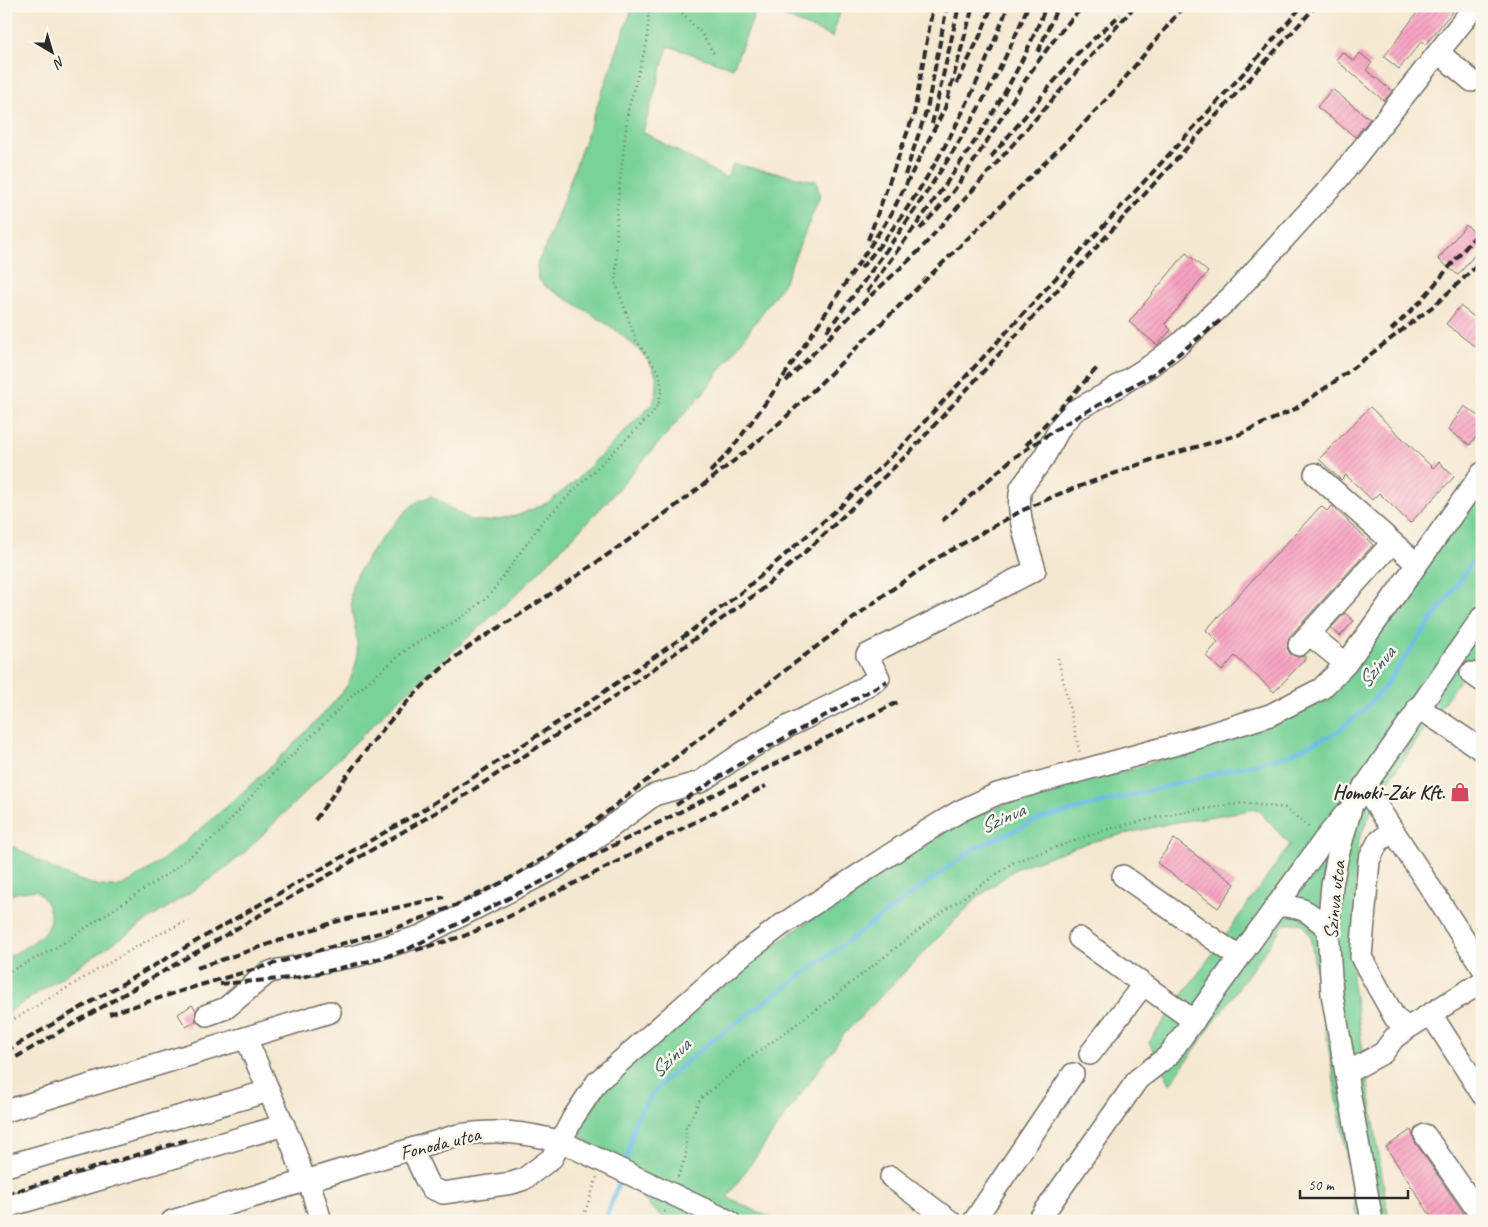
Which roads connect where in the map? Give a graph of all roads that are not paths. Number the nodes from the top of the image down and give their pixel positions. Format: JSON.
{"nodes":[{"id":1,"x":1475,"y":6,"type":"edge"},
{"id":2,"x":1439,"y":53,"type":"junction"},
{"id":3,"x":1472,"y":81,"type":"dead end"},
{"id":4,"x":1482,"y":473,"type":"edge"},
{"id":5,"x":1315,"y":474,"type":"dead end"},
{"id":6,"x":1392,"y":543,"type":"junction"},
{"id":7,"x":1417,"y":564,"type":"junction"},
{"id":8,"x":1482,"y":617,"type":"edge"},
{"id":9,"x":1345,"y":665,"type":"junction"},
{"id":10,"x":1418,"y":707,"type":"junction"},
{"id":11,"x":1482,"y":750,"type":"edge"},
{"id":12,"x":1364,"y":786,"type":"junction"},
{"id":13,"x":1352,"y":805,"type":"junction"},
{"id":14,"x":1392,"y":831,"type":"junction"},
{"id":15,"x":1123,"y":876,"type":"dead end"},
{"id":16,"x":1276,"y":906,"type":"junction"},
{"id":17,"x":1328,"y":929,"type":"junction"},
{"id":18,"x":1079,"y":938,"type":"dead end"},
{"id":19,"x":1239,"y":957,"type":"junction"},
{"id":20,"x":1482,"y":967,"type":"edge"},
{"id":21,"x":1482,"y":982,"type":"edge"},
{"id":22,"x":1143,"y":985,"type":"junction"},
{"id":23,"x":330,"y":1012,"type":"dead end"},
{"id":24,"x":207,"y":1014,"type":"dead end"},
{"id":25,"x":1431,"y":1014,"type":"junction"},
{"id":26,"x":1194,"y":1021,"type":"junction"},
{"id":27,"x":1411,"y":1026,"type":"junction"},
{"id":28,"x":246,"y":1038,"type":"junction"},
{"id":29,"x":1090,"y":1054,"type":"dead end"},
{"id":30,"x":1346,"y":1073,"type":"junction"},
{"id":31,"x":1073,"y":1074,"type":"dead end"},
{"id":32,"x":269,"y":1091,"type":"junction"},
{"id":33,"x":1482,"y":1094,"type":"edge"},
{"id":34,"x":6,"y":1111,"type":"edge"},
{"id":35,"x":284,"y":1125,"type":"junction"},
{"id":36,"x":1425,"y":1135,"type":"dead end"},
{"id":37,"x":562,"y":1142,"type":"junction"},
{"id":38,"x":412,"y":1149,"type":"junction"},
{"id":39,"x":6,"y":1166,"type":"edge"},
{"id":40,"x":891,"y":1177,"type":"dead end"},
{"id":41,"x":307,"y":1181,"type":"junction"},
{"id":42,"x":6,"y":1206,"type":"edge"},
{"id":43,"x":1482,"y":1217,"type":"edge"},
{"id":44,"x":172,"y":1221,"type":"edge"},
{"id":45,"x":321,"y":1221,"type":"edge"},
{"id":46,"x":728,"y":1221,"type":"edge"},
{"id":47,"x":950,"y":1221,"type":"edge"},
{"id":48,"x":974,"y":1221,"type":"edge"},
{"id":49,"x":1038,"y":1221,"type":"edge"},
{"id":50,"x":1372,"y":1221,"type":"edge"}],
"edges":[{"from":1,"to":2,"type":"street"},
{"from":2,"to":3,"type":"street"},
{"from":2,"to":24,"type":"street"},
{"from":4,"to":7,"type":"street"},
{"from":5,"to":6,"type":"street"},
{"from":6,"to":7,"type":"street"},
{"from":6,"to":9,"type":"street"},
{"from":7,"to":9,"type":"street"},
{"from":8,"to":10,"type":"street","name":"Szinva utca"},
{"from":9,"to":37,"type":"street"},
{"from":10,"to":11,"type":"street"},
{"from":10,"to":12,"type":"street","name":"Szinva utca"},
{"from":12,"to":13,"type":"street","name":"Szinva utca"},
{"from":12,"to":14,"type":"street"},
{"from":13,"to":16,"type":"street"},
{"from":13,"to":17,"type":"street","name":"Szinva utca"},
{"from":14,"to":20,"type":"street"},
{"from":14,"to":27,"type":"street"},
{"from":15,"to":19,"type":"street"},
{"from":16,"to":17,"type":"street"},
{"from":16,"to":19,"type":"street"},
{"from":17,"to":30,"type":"street","name":"Szinva utca"},
{"from":18,"to":22,"type":"street"},
{"from":19,"to":26,"type":"street"},
{"from":21,"to":25,"type":"street"},
{"from":22,"to":26,"type":"street"},
{"from":22,"to":29,"type":"street"},
{"from":23,"to":28,"type":"street"},
{"from":25,"to":27,"type":"street"},
{"from":25,"to":33,"type":"street"},
{"from":26,"to":49,"type":"street"},
{"from":27,"to":30,"type":"street"},
{"from":28,"to":32,"type":"street"},
{"from":28,"to":34,"type":"street"},
{"from":30,"to":50,"type":"street","name":"Szinva utca"},
{"from":31,"to":48,"type":"street"},
{"from":32,"to":35,"type":"street"},
{"from":32,"to":39,"type":"street"},
{"from":35,"to":41,"type":"street"},
{"from":35,"to":42,"type":"street"},
{"from":36,"to":43,"type":"street"},
{"from":37,"to":38,"type":"street","name":"Fonoda utca"},
{"from":37,"to":38,"type":"street"},
{"from":37,"to":46,"type":"street","name":"Fonoda utca"},
{"from":38,"to":41,"type":"street","name":"Fonoda utca"},
{"from":40,"to":47,"type":"street"},
{"from":41,"to":44,"type":"street","name":"Fonoda utca"},
{"from":41,"to":45,"type":"street"}]}
